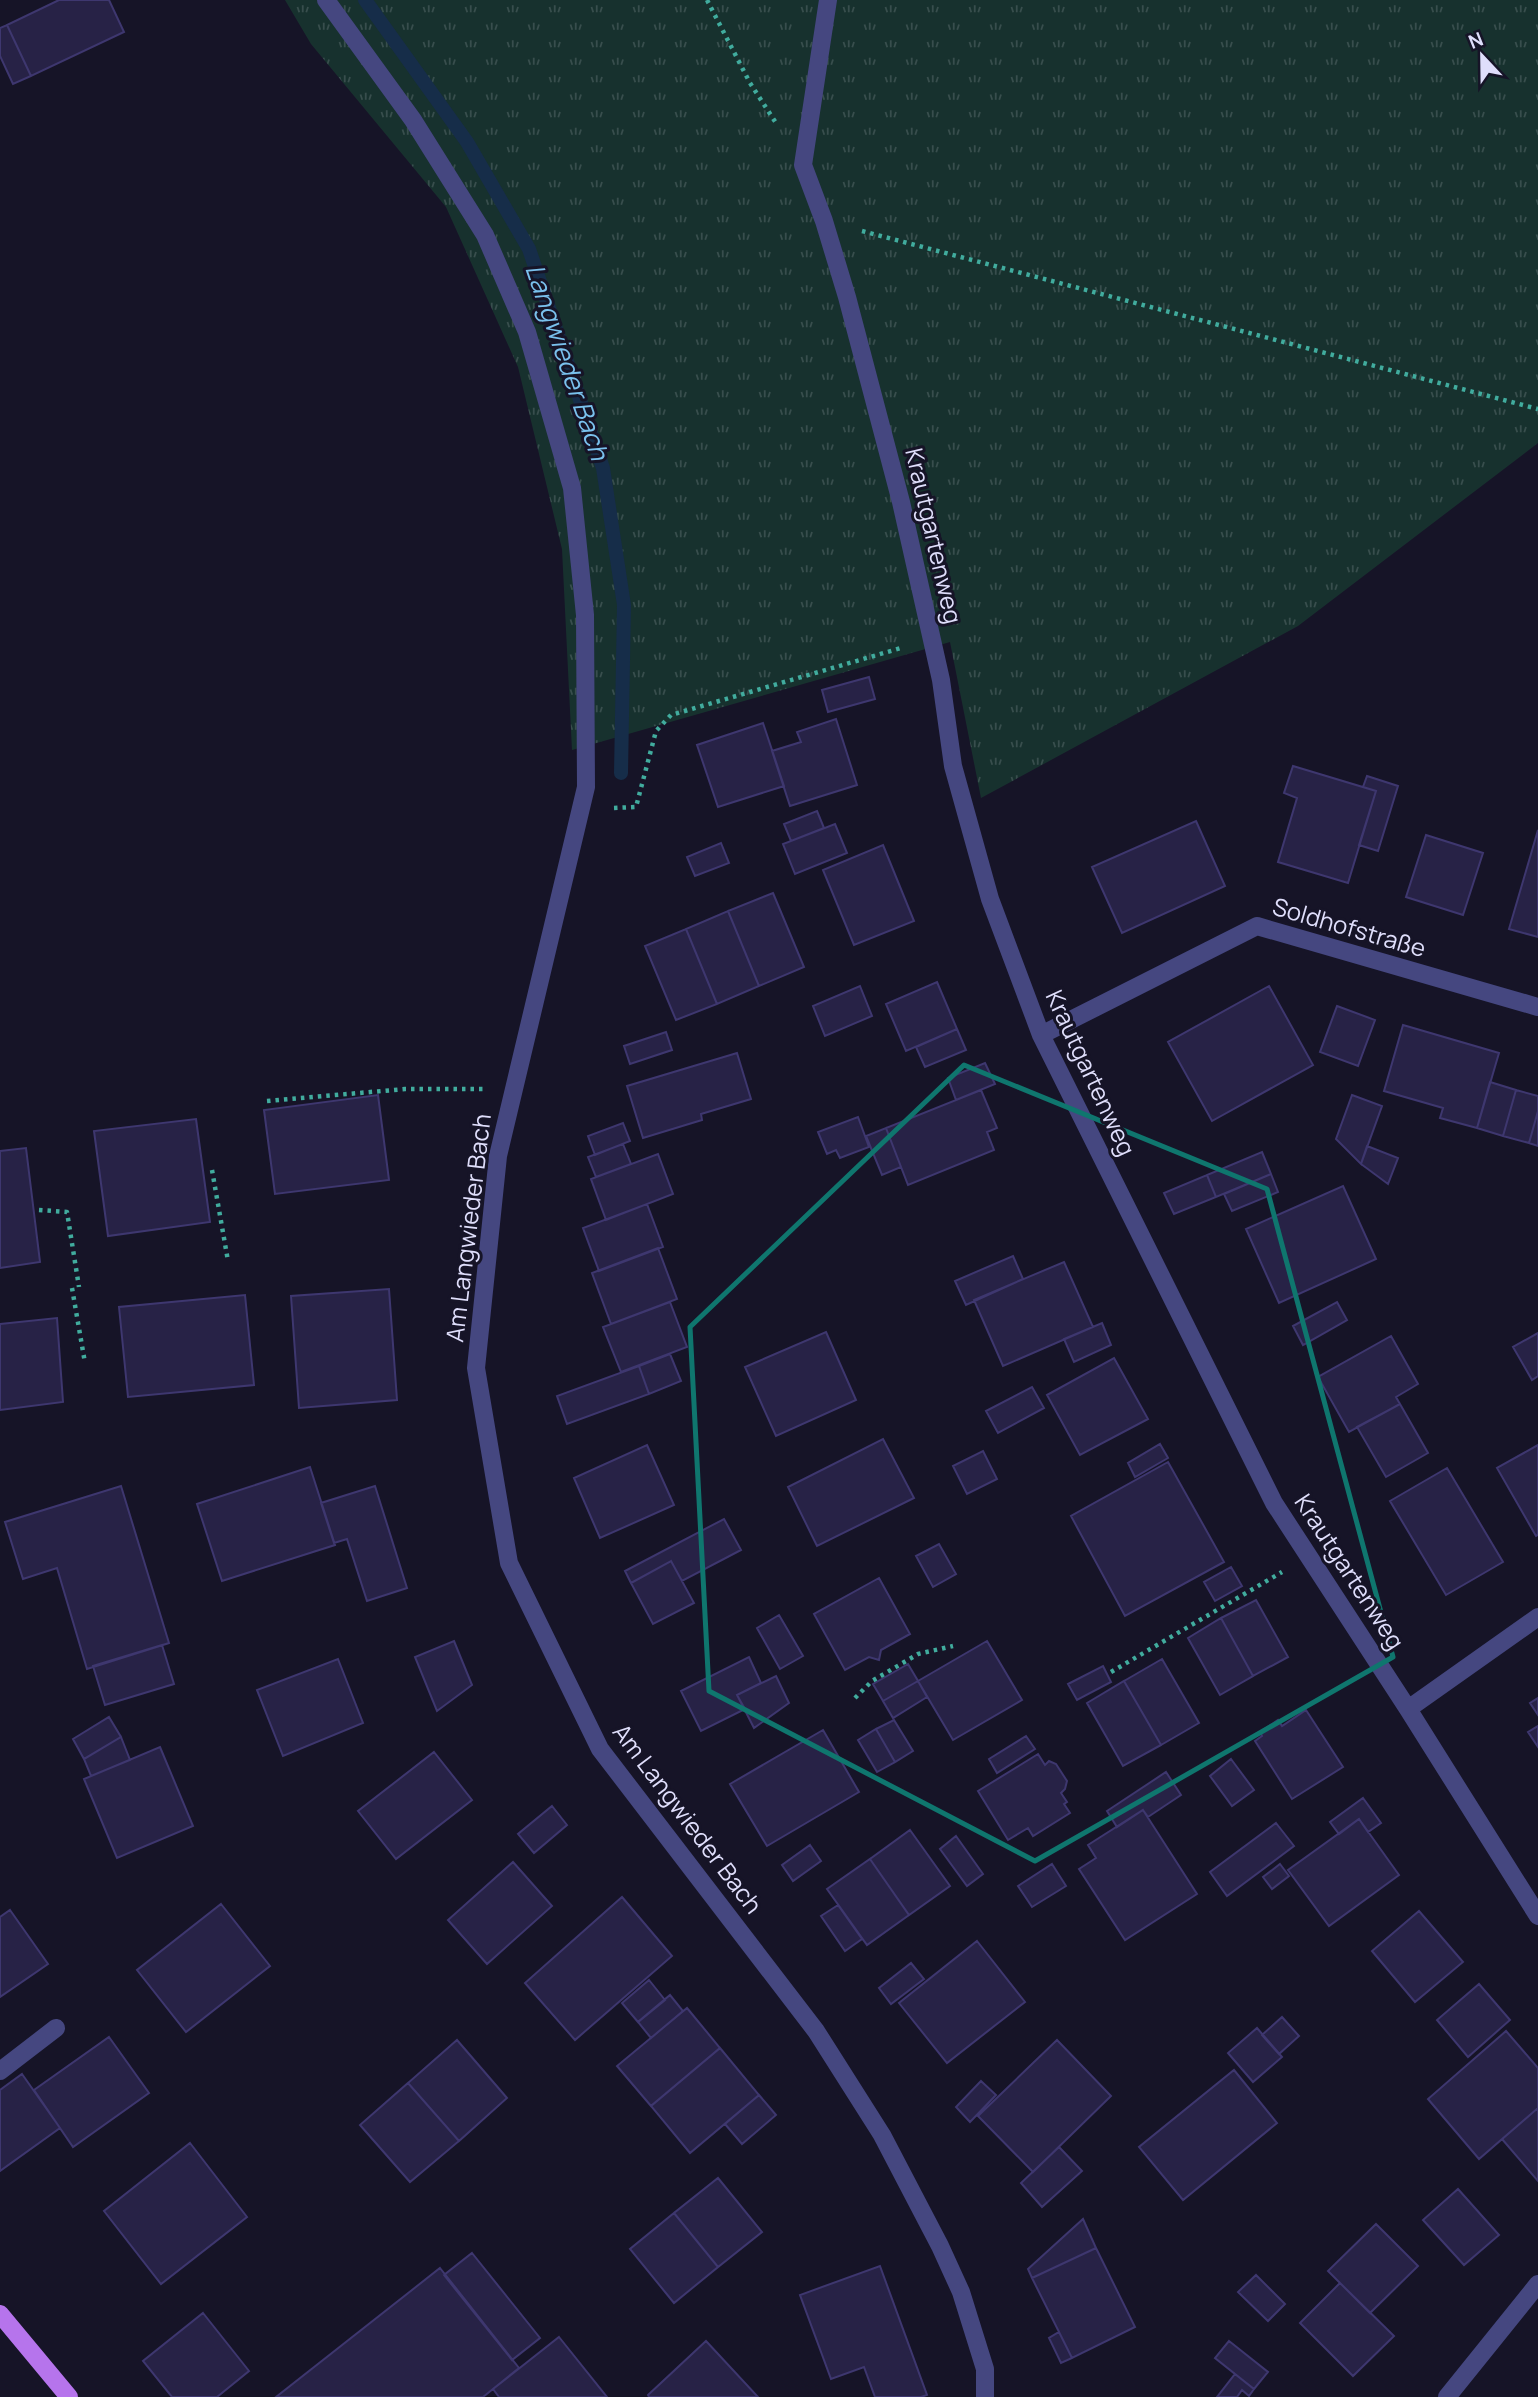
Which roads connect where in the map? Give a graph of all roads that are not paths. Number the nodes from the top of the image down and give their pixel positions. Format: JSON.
{"nodes":[{"id":1,"x":326,"y":0,"type":"edge"},
{"id":2,"x":828,"y":0,"type":"edge"},
{"id":3,"x":1538,"y":1007,"type":"edge"},
{"id":4,"x":1041,"y":1035,"type":"junction"},
{"id":5,"x":1538,"y":1618,"type":"edge"},
{"id":6,"x":1408,"y":1709,"type":"junction"},
{"id":7,"x":1538,"y":1916,"type":"edge"},
{"id":8,"x":56,"y":2028,"type":"dead end"},
{"id":9,"x":0,"y":2071,"type":"edge"},
{"id":10,"x":1538,"y":2284,"type":"edge"},
{"id":11,"x":0,"y":2314,"type":"edge"},
{"id":12,"x":69,"y":2397,"type":"edge"},
{"id":13,"x":985,"y":2397,"type":"edge"},
{"id":14,"x":1447,"y":2397,"type":"edge"}],
"edges":[{"from":1,"to":13,"type":"street","name":"Am Langwieder Bach"},
{"from":2,"to":4,"type":"street","name":"Krautgartenweg"},
{"from":3,"to":4,"type":"street","name":"Soldhofstraße"},
{"from":4,"to":6,"type":"street","name":"Krautgartenweg"},
{"from":5,"to":6,"type":"street"},
{"from":6,"to":7,"type":"street","name":"Krautgartenweg"},
{"from":8,"to":9,"type":"street"},
{"from":10,"to":14,"type":"street"},
{"from":11,"to":12,"type":"main road"}]}
